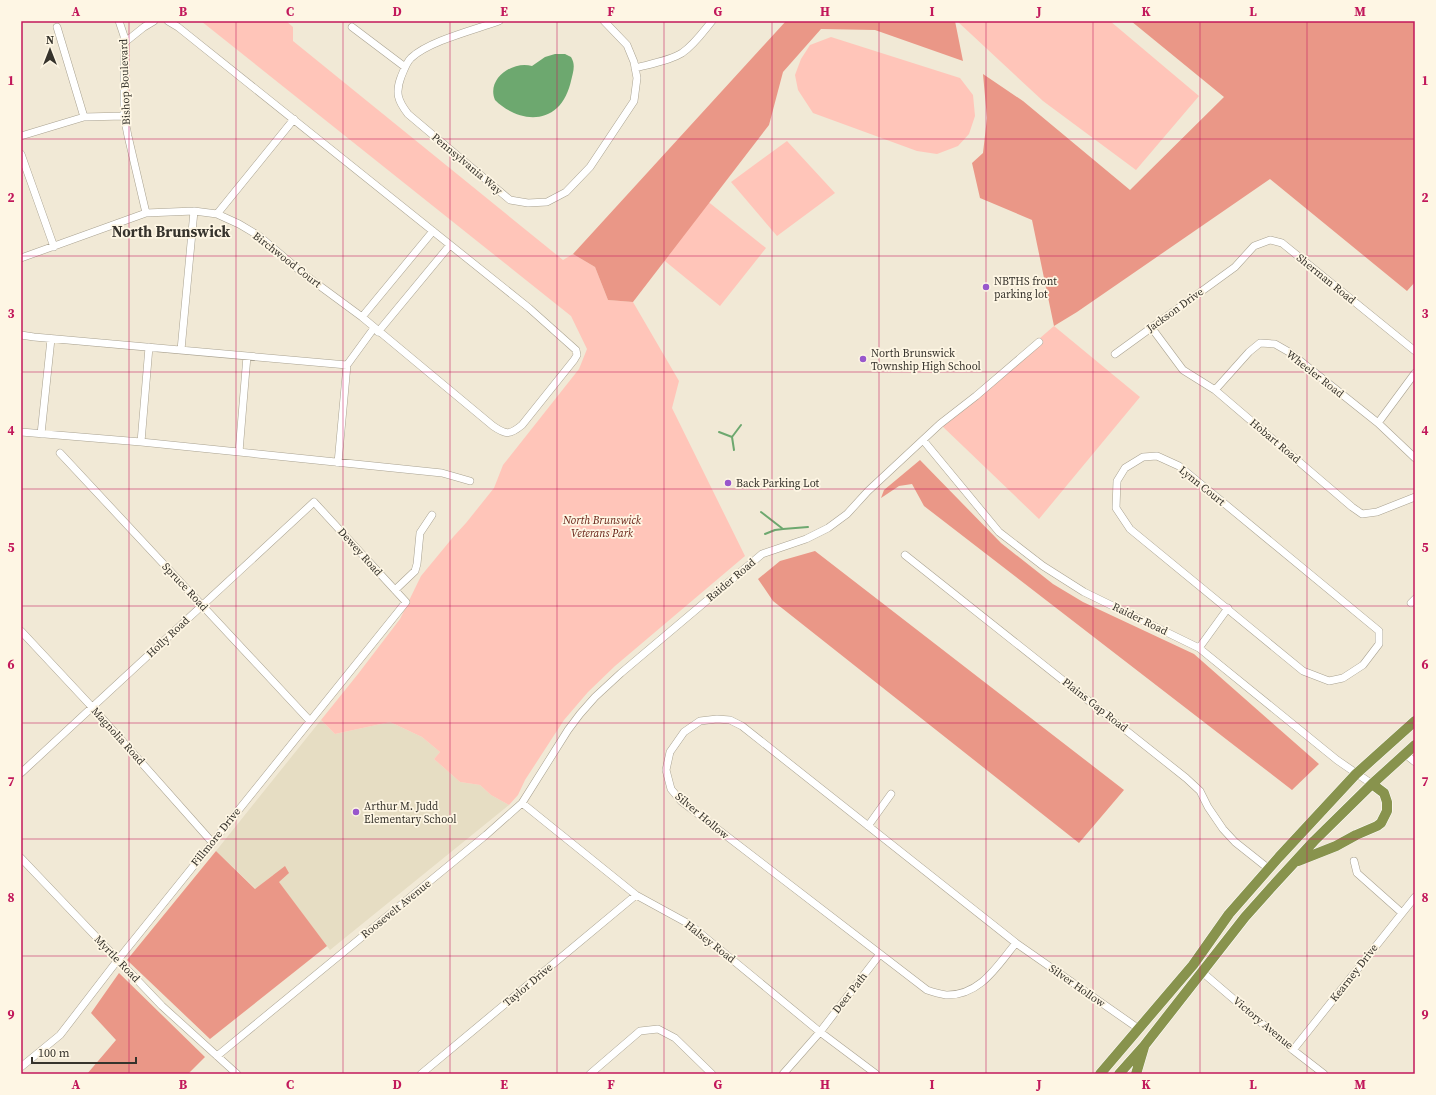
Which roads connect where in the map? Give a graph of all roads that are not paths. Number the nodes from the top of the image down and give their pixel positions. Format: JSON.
{"nodes":[{"id":1,"x":119,"y":21,"type":"edge"},
{"id":2,"x":154,"y":21,"type":"edge"},
{"id":3,"x":168,"y":21,"type":"edge"},
{"id":4,"x":499,"y":21,"type":"edge"},
{"id":5,"x":604,"y":21,"type":"edge"},
{"id":6,"x":712,"y":21,"type":"edge"},
{"id":7,"x":57,"y":27,"type":"dead end"},
{"id":8,"x":352,"y":27,"type":"dead end"},
{"id":9,"x":124,"y":44,"type":"junction"},
{"id":10,"x":405,"y":67,"type":"junction"},
{"id":11,"x":635,"y":68,"type":"junction"},
{"id":12,"x":124,"y":116,"type":"junction"},
{"id":13,"x":84,"y":117,"type":"junction"},
{"id":14,"x":294,"y":119,"type":"junction"},
{"id":15,"x":21,"y":136,"type":"edge"},
{"id":16,"x":21,"y":154,"type":"edge"},
{"id":17,"x":194,"y":211,"type":"junction"},
{"id":18,"x":146,"y":213,"type":"junction"},
{"id":19,"x":217,"y":214,"type":"junction"},
{"id":20,"x":433,"y":231,"type":"junction"},
{"id":21,"x":450,"y":245,"type":"junction"},
{"id":22,"x":54,"y":247,"type":"junction"},
{"id":23,"x":21,"y":258,"type":"edge"},
{"id":24,"x":1235,"y":267,"type":"joint"},
{"id":25,"x":362,"y":317,"type":"junction"},
{"id":26,"x":1151,"y":327,"type":"junction"},
{"id":27,"x":376,"y":330,"type":"junction"},
{"id":28,"x":21,"y":335,"type":"edge"},
{"id":29,"x":51,"y":339,"type":"junction"},
{"id":30,"x":1039,"y":342,"type":"dead end"},
{"id":31,"x":149,"y":347,"type":"junction"},
{"id":32,"x":182,"y":350,"type":"junction"},
{"id":33,"x":1415,"y":351,"type":"edge"},
{"id":34,"x":1115,"y":354,"type":"dead end"},
{"id":35,"x":247,"y":356,"type":"junction"},
{"id":36,"x":347,"y":364,"type":"junction"},
{"id":37,"x":1415,"y":373,"type":"edge"},
{"id":38,"x":1215,"y":390,"type":"junction"},
{"id":39,"x":1378,"y":423,"type":"junction"},
{"id":40,"x":21,"y":432,"type":"edge"},
{"id":41,"x":41,"y":434,"type":"junction"},
{"id":42,"x":922,"y":440,"type":"junction"},
{"id":43,"x":141,"y":442,"type":"junction"},
{"id":44,"x":239,"y":452,"type":"junction"},
{"id":45,"x":60,"y":453,"type":"dead end"},
{"id":46,"x":1415,"y":458,"type":"edge"},
{"id":47,"x":338,"y":463,"type":"junction"},
{"id":48,"x":470,"y":481,"type":"dead end"},
{"id":49,"x":1415,"y":497,"type":"edge"},
{"id":50,"x":314,"y":502,"type":"joint"},
{"id":51,"x":432,"y":515,"type":"dead end"},
{"id":52,"x":905,"y":555,"type":"dead end"},
{"id":53,"x":395,"y":590,"type":"junction"},
{"id":54,"x":406,"y":602,"type":"joint"},
{"id":55,"x":203,"y":605,"type":"junction"},
{"id":56,"x":1228,"y":608,"type":"junction"},
{"id":57,"x":21,"y":631,"type":"edge"},
{"id":58,"x":1199,"y":648,"type":"junction"},
{"id":59,"x":92,"y":707,"type":"junction"},
{"id":60,"x":310,"y":721,"type":"junction"},
{"id":61,"x":1415,"y":721,"type":"edge"},
{"id":62,"x":558,"y":746,"type":"joint"},
{"id":63,"x":1415,"y":746,"type":"edge"},
{"id":64,"x":1405,"y":754,"type":"junction"},
{"id":65,"x":1415,"y":762,"type":"edge"},
{"id":66,"x":21,"y":773,"type":"edge"},
{"id":67,"x":1356,"y":774,"type":"junction"},
{"id":68,"x":1372,"y":784,"type":"junction"},
{"id":69,"x":891,"y":794,"type":"dead end"},
{"id":70,"x":522,"y":803,"type":"junction"},
{"id":71,"x":868,"y":826,"type":"junction"},
{"id":72,"x":212,"y":842,"type":"junction"},
{"id":73,"x":21,"y":858,"type":"edge"},
{"id":74,"x":1354,"y":861,"type":"dead end"},
{"id":75,"x":1294,"y":862,"type":"junction"},
{"id":76,"x":1269,"y":869,"type":"junction"},
{"id":77,"x":636,"y":895,"type":"junction"},
{"id":78,"x":1415,"y":897,"type":"edge"},
{"id":79,"x":1402,"y":913,"type":"junction"},
{"id":80,"x":1016,"y":942,"type":"junction"},
{"id":81,"x":880,"y":954,"type":"junction"},
{"id":82,"x":117,"y":961,"type":"junction"},
{"id":83,"x":1193,"y":965,"type":"junction"},
{"id":84,"x":1202,"y":972,"type":"junction"},
{"id":85,"x":1139,"y":1030,"type":"junction"},
{"id":86,"x":820,"y":1032,"type":"junction"},
{"id":87,"x":1144,"y":1046,"type":"junction"},
{"id":88,"x":1294,"y":1050,"type":"junction"},
{"id":89,"x":217,"y":1056,"type":"junction"},
{"id":90,"x":21,"y":1067,"type":"edge"},
{"id":91,"x":237,"y":1074,"type":"edge"},
{"id":92,"x":421,"y":1074,"type":"edge"},
{"id":93,"x":590,"y":1074,"type":"edge"},
{"id":94,"x":712,"y":1074,"type":"edge"},
{"id":95,"x":783,"y":1074,"type":"edge"},
{"id":96,"x":876,"y":1074,"type":"edge"},
{"id":97,"x":1100,"y":1074,"type":"edge"},
{"id":98,"x":1119,"y":1074,"type":"edge"},
{"id":99,"x":1136,"y":1074,"type":"edge"},
{"id":100,"x":1324,"y":1074,"type":"edge"}],
"edges":[{"from":1,"to":9,"type":"street","name":"Bishop Boulevard"},
{"from":2,"to":9,"type":"street"},
{"from":3,"to":14,"type":"street"},
{"from":4,"to":10,"type":"street","name":"Pennsylvania Way"},
{"from":5,"to":11,"type":"street","name":"Pennsylvania Way"},
{"from":6,"to":11,"type":"street"},
{"from":7,"to":13,"type":"street"},
{"from":8,"to":10,"type":"street"},
{"from":9,"to":12,"type":"street","name":"Bishop Boulevard"},
{"from":10,"to":11,"type":"street","name":"Pennsylvania Way"},
{"from":12,"to":13,"type":"street"},
{"from":12,"to":18,"type":"street","name":"Bishop Boulevard"},
{"from":13,"to":15,"type":"street"},
{"from":14,"to":19,"type":"street"},
{"from":14,"to":20,"type":"street"},
{"from":16,"to":22,"type":"street"},
{"from":17,"to":18,"type":"street","name":"Birchwood Court"},
{"from":17,"to":19,"type":"street","name":"Birchwood Court"},
{"from":17,"to":32,"type":"street"},
{"from":18,"to":22,"type":"street","name":"Birchwood Court"},
{"from":19,"to":25,"type":"street","name":"Birchwood Court"},
{"from":20,"to":21,"type":"street"},
{"from":20,"to":25,"type":"street"},
{"from":21,"to":27,"type":"street"},
{"from":21,"to":27,"type":"street","name":"Birchwood Court"},
{"from":22,"to":23,"type":"street","name":"Birchwood Court"},
{"from":24,"to":26,"type":"street","name":"Jackson Drive"},
{"from":24,"to":33,"type":"street","name":"Sherman Road"},
{"from":25,"to":27,"type":"street","name":"Birchwood Court"},
{"from":26,"to":34,"type":"street","name":"Jackson Drive"},
{"from":26,"to":38,"type":"street","name":"Hobart Road"},
{"from":27,"to":36,"type":"street"},
{"from":28,"to":29,"type":"street"},
{"from":29,"to":31,"type":"street"},
{"from":29,"to":41,"type":"street"},
{"from":30,"to":42,"type":"street","name":"Raider Road"},
{"from":31,"to":32,"type":"street"},
{"from":31,"to":43,"type":"street"},
{"from":32,"to":35,"type":"street"},
{"from":35,"to":36,"type":"street"},
{"from":35,"to":44,"type":"street"},
{"from":36,"to":47,"type":"street"},
{"from":37,"to":39,"type":"street"},
{"from":38,"to":39,"type":"street","name":"Wheeler Road"},
{"from":38,"to":49,"type":"street","name":"Hobart Road"},
{"from":39,"to":46,"type":"street","name":"Wheeler Road"},
{"from":40,"to":41,"type":"street"},
{"from":41,"to":43,"type":"street"},
{"from":42,"to":58,"type":"street","name":"Raider Road"},
{"from":42,"to":62,"type":"street","name":"Raider Road"},
{"from":43,"to":44,"type":"street"},
{"from":44,"to":47,"type":"street"},
{"from":45,"to":55,"type":"street","name":"Spruce Road"},
{"from":47,"to":48,"type":"street"},
{"from":50,"to":53,"type":"street","name":"Dewey Road"},
{"from":50,"to":55,"type":"street","name":"Holly Road"},
{"from":51,"to":53,"type":"street"},
{"from":52,"to":76,"type":"street","name":"Plains Gap Road"},
{"from":53,"to":54,"type":"street","name":"Dewey Road"},
{"from":54,"to":60,"type":"street","name":"Fillmore Drive"},
{"from":55,"to":59,"type":"street","name":"Holly Road"},
{"from":55,"to":60,"type":"street","name":"Spruce Road"},
{"from":56,"to":56,"type":"street","name":"Lynn Court"},
{"from":56,"to":58,"type":"street"},
{"from":57,"to":59,"type":"street","name":"Magnolia Road"},
{"from":58,"to":67,"type":"street","name":"Raider Road"},
{"from":59,"to":66,"type":"street","name":"Holly Road"},
{"from":59,"to":72,"type":"street","name":"Magnolia Road"},
{"from":60,"to":72,"type":"street","name":"Fillmore Drive"},
{"from":61,"to":67,"type":"highway"},
{"from":62,"to":70,"type":"street","name":"Roosevelt Avenue"},
{"from":63,"to":64,"type":"highway"},
{"from":64,"to":65,"type":"street"},
{"from":64,"to":68,"type":"highway"},
{"from":67,"to":68,"type":"street","name":"Raider Road"},
{"from":67,"to":76,"type":"highway"},
{"from":68,"to":75,"type":"highway"},
{"from":68,"to":75,"type":"highway"},
{"from":69,"to":71,"type":"street"},
{"from":70,"to":77,"type":"street","name":"Halsey Road"},
{"from":70,"to":89,"type":"street","name":"Roosevelt Avenue"},
{"from":71,"to":80,"type":"street","name":"Silver Hollow"},
{"from":71,"to":81,"type":"street","name":"Silver Hollow"},
{"from":72,"to":82,"type":"street","name":"Fillmore Drive"},
{"from":73,"to":82,"type":"street","name":"Myrtle Road"},
{"from":74,"to":79,"type":"street"},
{"from":75,"to":84,"type":"highway"},
{"from":76,"to":83,"type":"highway"},
{"from":77,"to":86,"type":"street","name":"Halsey Road"},
{"from":77,"to":92,"type":"street","name":"Taylor Drive"},
{"from":78,"to":79,"type":"street","name":"Kearney Drive"},
{"from":79,"to":88,"type":"street","name":"Kearney Drive"},
{"from":80,"to":81,"type":"street","name":"Silver Hollow"},
{"from":80,"to":85,"type":"street","name":"Silver Hollow"},
{"from":81,"to":86,"type":"street","name":"Deer Path"},
{"from":82,"to":89,"type":"street","name":"Myrtle Road"},
{"from":82,"to":90,"type":"street","name":"Fillmore Drive"},
{"from":83,"to":84,"type":"highway"},
{"from":83,"to":85,"type":"highway"},
{"from":84,"to":87,"type":"highway"},
{"from":84,"to":88,"type":"street","name":"Victory Avenue"},
{"from":85,"to":97,"type":"highway"},
{"from":86,"to":95,"type":"street","name":"Deer Path"},
{"from":86,"to":96,"type":"street","name":"Halsey Road"},
{"from":87,"to":98,"type":"highway"},
{"from":87,"to":99,"type":"highway"},
{"from":88,"to":100,"type":"street","name":"Victory Avenue"},
{"from":89,"to":91,"type":"street","name":"Myrtle Road"},
{"from":93,"to":94,"type":"street"}]}
